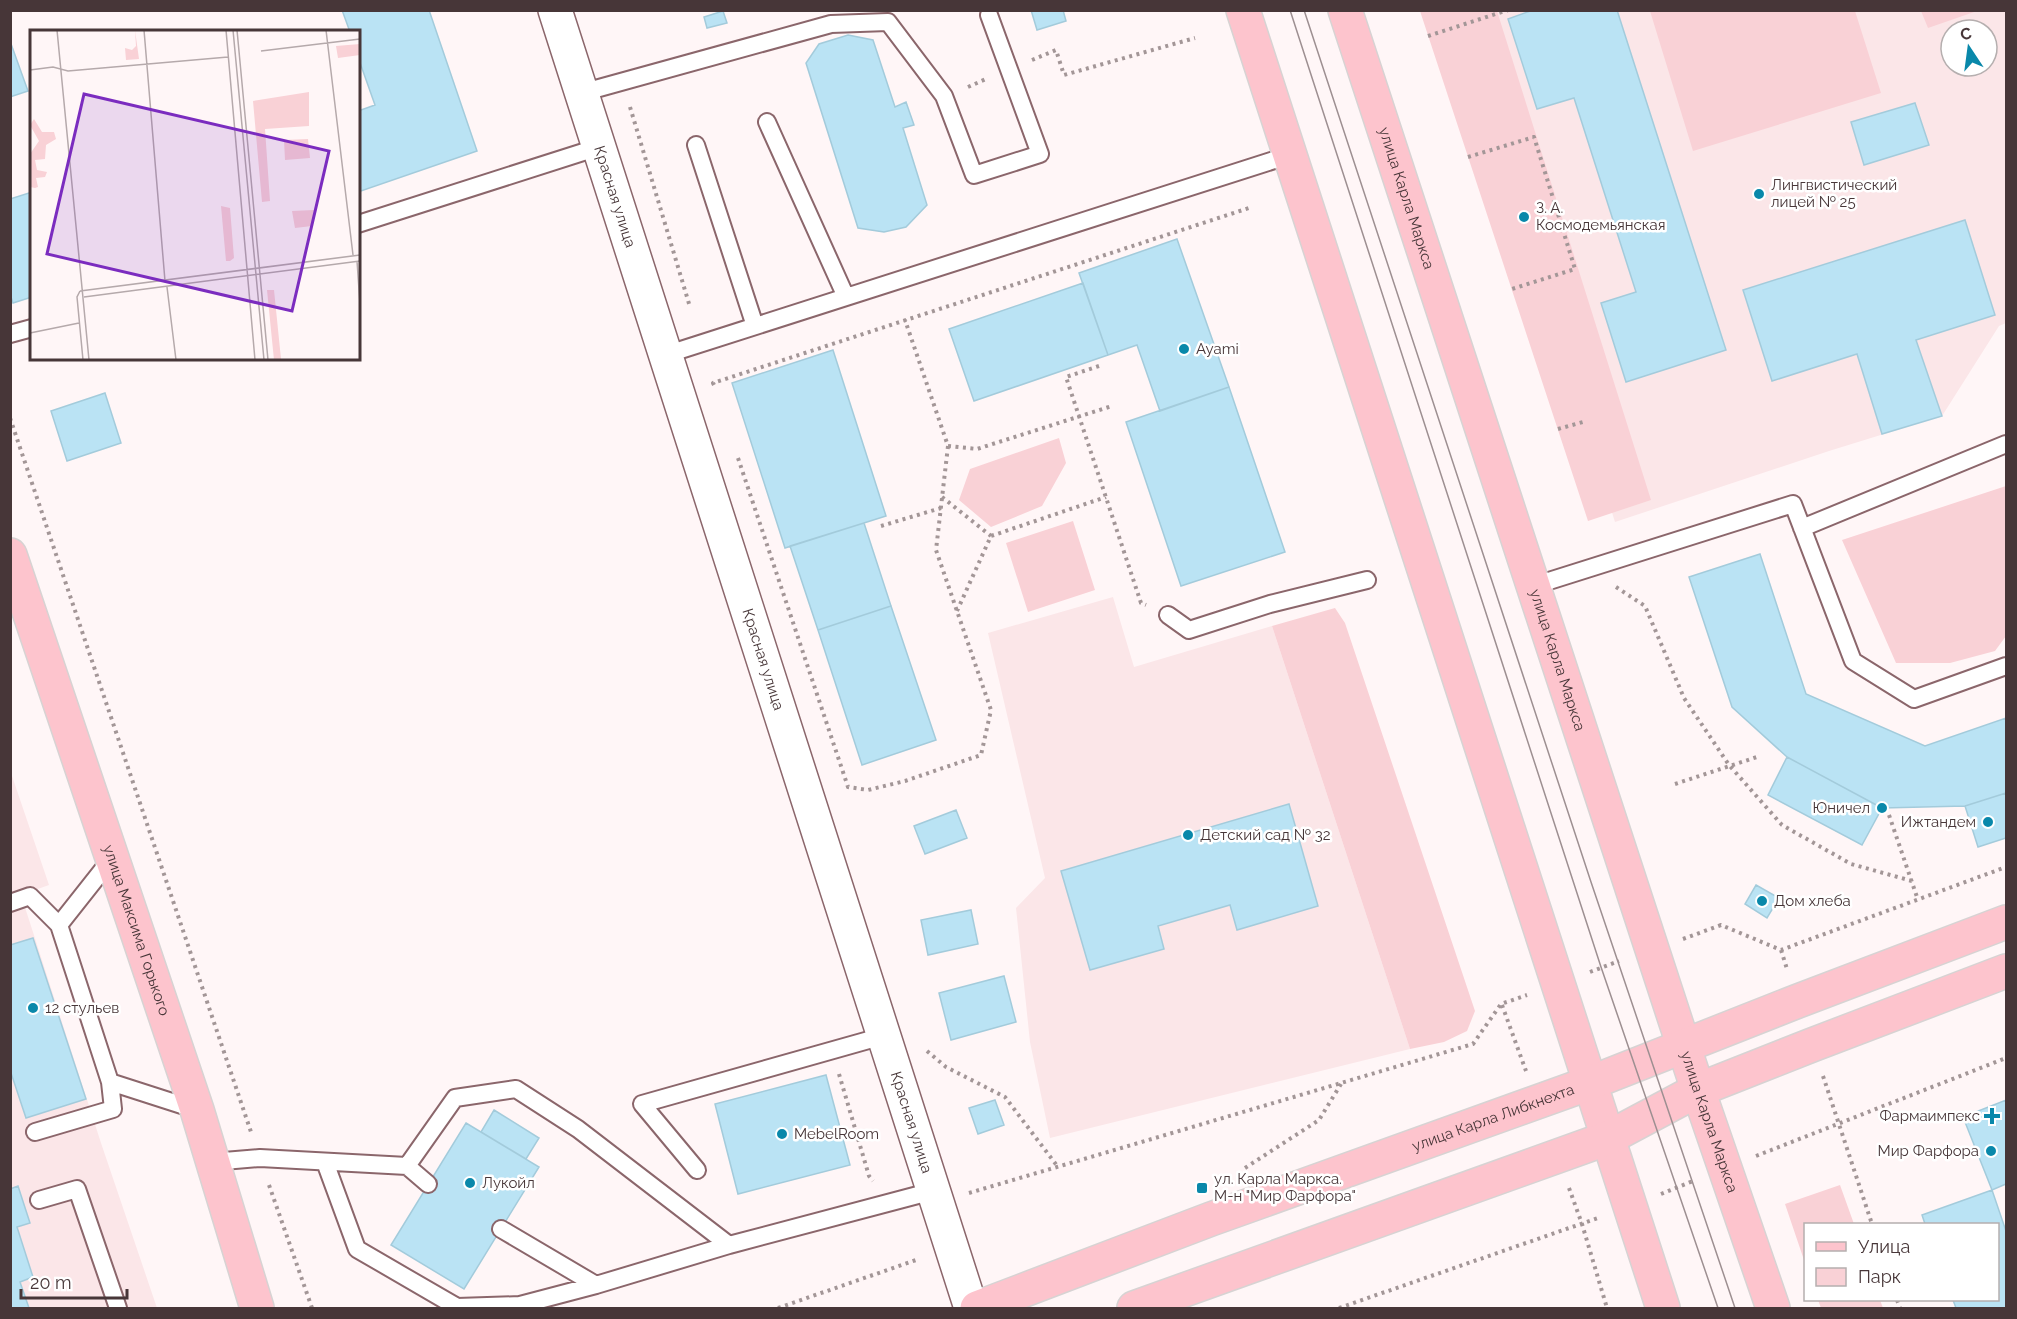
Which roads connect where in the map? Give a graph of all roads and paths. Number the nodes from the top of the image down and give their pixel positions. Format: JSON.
{"nodes":[{"id":1,"x":555,"y":10,"type":"edge"},
{"id":2,"x":1243,"y":10,"type":"edge"},
{"id":3,"x":1345,"y":10,"type":"edge"},
{"id":4,"x":1508,"y":10,"type":"edge"},
{"id":5,"x":989,"y":15,"type":"dead end"},
{"id":6,"x":1428,"y":36,"type":"dead end"},
{"id":7,"x":1195,"y":38,"type":"dead end"},
{"id":8,"x":1009,"y":70,"type":"junction"},
{"id":9,"x":624,"y":82,"type":"junction"},
{"id":10,"x":581,"y":93,"type":"junction"},
{"id":11,"x":944,"y":96,"type":"junction"},
{"id":12,"x":767,"y":122,"type":"dead end"},
{"id":13,"x":639,"y":139,"type":"dead end"},
{"id":14,"x":696,"y":145,"type":"dead end"},
{"id":15,"x":598,"y":147,"type":"junction"},
{"id":16,"x":1290,"y":155,"type":"junction"},
{"id":17,"x":1468,"y":157,"type":"dead end"},
{"id":18,"x":1249,"y":208,"type":"dead end"},
{"id":19,"x":360,"y":223,"type":"edge"},
{"id":20,"x":1512,"y":289,"type":"dead end"},
{"id":21,"x":846,"y":297,"type":"junction"},
{"id":22,"x":906,"y":320,"type":"junction"},
{"id":23,"x":755,"y":326,"type":"junction"},
{"id":24,"x":30,"y":329,"type":"edge"},
{"id":25,"x":10,"y":334,"type":"edge"},
{"id":26,"x":665,"y":355,"type":"junction"},
{"id":27,"x":1099,"y":366,"type":"dead end"},
{"id":28,"x":717,"y":394,"type":"dead end"},
{"id":29,"x":1112,"y":406,"type":"dead end"},
{"id":30,"x":1079,"y":416,"type":"junction"},
{"id":31,"x":10,"y":418,"type":"edge"},
{"id":32,"x":1583,"y":422,"type":"dead end"},
{"id":33,"x":1558,"y":429,"type":"dead end"},
{"id":34,"x":2007,"y":444,"type":"edge"},
{"id":35,"x":948,"y":446,"type":"junction"},
{"id":36,"x":735,"y":450,"type":"dead end"},
{"id":37,"x":942,"y":497,"type":"junction"},
{"id":38,"x":1106,"y":497,"type":"junction"},
{"id":39,"x":941,"y":508,"type":"junction"},
{"id":40,"x":882,"y":526,"type":"dead end"},
{"id":41,"x":1803,"y":528,"type":"junction"},
{"id":42,"x":991,"y":536,"type":"junction"},
{"id":43,"x":10,"y":555,"type":"edge"},
{"id":44,"x":1367,"y":580,"type":"dead end"},
{"id":45,"x":1608,"y":583,"type":"dead end"},
{"id":46,"x":1533,"y":586,"type":"junction"},
{"id":47,"x":957,"y":611,"type":"junction"},
{"id":48,"x":1168,"y":615,"type":"joint"},
{"id":49,"x":2007,"y":666,"type":"edge"},
{"id":50,"x":1757,"y":757,"type":"dead end"},
{"id":51,"x":1729,"y":765,"type":"junction"},
{"id":52,"x":1675,"y":784,"type":"dead end"},
{"id":53,"x":1889,"y":815,"type":"dead end"},
{"id":54,"x":112,"y":858,"type":"junction"},
{"id":55,"x":2007,"y":867,"type":"edge"},
{"id":56,"x":1912,"y":881,"type":"junction"},
{"id":57,"x":1918,"y":900,"type":"junction"},
{"id":58,"x":10,"y":903,"type":"edge"},
{"id":59,"x":2007,"y":921,"type":"edge"},
{"id":60,"x":59,"y":925,"type":"junction"},
{"id":61,"x":1721,"y":925,"type":"dead end"},
{"id":62,"x":1781,"y":950,"type":"junction"},
{"id":63,"x":2007,"y":971,"type":"edge"},
{"id":64,"x":1798,"y":1001,"type":"junction"},
{"id":65,"x":1501,"y":1004,"type":"dead end"},
{"id":66,"x":886,"y":1044,"type":"junction"},
{"id":67,"x":1683,"y":1045,"type":"junction"},
{"id":68,"x":1812,"y":1045,"type":"junction"},
{"id":69,"x":832,"y":1051,"type":"junction"},
{"id":70,"x":2007,"y":1058,"type":"edge"},
{"id":71,"x":111,"y":1082,"type":"junction"},
{"id":72,"x":1341,"y":1083,"type":"junction"},
{"id":73,"x":1590,"y":1083,"type":"junction"},
{"id":74,"x":1698,"y":1090,"type":"junction"},
{"id":75,"x":197,"y":1110,"type":"junction"},
{"id":76,"x":1838,"y":1124,"type":"junction"},
{"id":77,"x":35,"y":1132,"type":"dead end"},
{"id":78,"x":1608,"y":1138,"type":"junction"},
{"id":79,"x":260,"y":1158,"type":"junction"},
{"id":80,"x":212,"y":1162,"type":"junction"},
{"id":81,"x":325,"y":1162,"type":"junction"},
{"id":82,"x":407,"y":1166,"type":"junction"},
{"id":83,"x":1059,"y":1167,"type":"junction"},
{"id":84,"x":1725,"y":1168,"type":"junction"},
{"id":85,"x":697,"y":1170,"type":"dead end"},
{"id":86,"x":1240,"y":1171,"type":"dead end"},
{"id":87,"x":428,"y":1184,"type":"dead end"},
{"id":88,"x":933,"y":1191,"type":"junction"},
{"id":89,"x":968,"y":1193,"type":"dead end"},
{"id":90,"x":39,"y":1200,"type":"dead end"},
{"id":91,"x":889,"y":1203,"type":"junction"},
{"id":92,"x":1630,"y":1206,"type":"junction"},
{"id":93,"x":1872,"y":1223,"type":"edge"},
{"id":94,"x":1582,"y":1224,"type":"junction"},
{"id":95,"x":501,"y":1229,"type":"dead end"},
{"id":96,"x":729,"y":1245,"type":"junction"},
{"id":97,"x":951,"y":1248,"type":"junction"},
{"id":98,"x":596,"y":1285,"type":"junction"},
{"id":99,"x":118,"y":1308,"type":"edge"},
{"id":100,"x":257,"y":1308,"type":"edge"},
{"id":101,"x":312,"y":1308,"type":"edge"},
{"id":102,"x":778,"y":1308,"type":"edge"},
{"id":103,"x":971,"y":1308,"type":"edge"},
{"id":104,"x":977,"y":1308,"type":"edge"},
{"id":105,"x":1134,"y":1308,"type":"edge"},
{"id":106,"x":1339,"y":1308,"type":"edge"},
{"id":107,"x":1606,"y":1308,"type":"edge"},
{"id":108,"x":1663,"y":1308,"type":"edge"},
{"id":109,"x":1773,"y":1308,"type":"edge"}],
"edges":[{"from":1,"to":10,"type":"street","name":"Красная улица"},
{"from":2,"to":16,"type":"main road"},
{"from":3,"to":46,"type":"main road","name":"улица Карла Маркса"},
{"from":4,"to":6,"type":"path"},
{"from":5,"to":8,"type":"lane"},
{"from":7,"to":8,"type":"path"},
{"from":8,"to":11,"type":"path"},
{"from":8,"to":11,"type":"lane"},
{"from":9,"to":10,"type":"lane"},
{"from":9,"to":11,"type":"lane"},
{"from":9,"to":13,"type":"path"},
{"from":10,"to":15,"type":"street","name":"Красная улица"},
{"from":12,"to":21,"type":"lane"},
{"from":14,"to":23,"type":"lane"},
{"from":15,"to":19,"type":"lane"},
{"from":15,"to":26,"type":"street","name":"Красная улица"},
{"from":16,"to":21,"type":"lane"},
{"from":16,"to":73,"type":"main road"},
{"from":17,"to":20,"type":"path"},
{"from":18,"to":22,"type":"path"},
{"from":21,"to":23,"type":"lane"},
{"from":22,"to":28,"type":"path"},
{"from":22,"to":35,"type":"path"},
{"from":23,"to":26,"type":"lane"},
{"from":24,"to":25,"type":"lane"},
{"from":26,"to":66,"type":"street","name":"Красная улица"},
{"from":27,"to":30,"type":"path"},
{"from":29,"to":30,"type":"path"},
{"from":30,"to":35,"type":"path"},
{"from":30,"to":38,"type":"path"},
{"from":31,"to":79,"type":"path"},
{"from":32,"to":33,"type":"path"},
{"from":34,"to":41,"type":"lane"},
{"from":35,"to":37,"type":"path"},
{"from":36,"to":47,"type":"path"},
{"from":37,"to":39,"type":"path"},
{"from":37,"to":42,"type":"path"},
{"from":38,"to":42,"type":"path"},
{"from":38,"to":48,"type":"path"},
{"from":39,"to":40,"type":"path"},
{"from":39,"to":47,"type":"path"},
{"from":41,"to":46,"type":"lane"},
{"from":41,"to":49,"type":"lane"},
{"from":42,"to":47,"type":"path"},
{"from":43,"to":54,"type":"main road","name":"улица Максима Горького"},
{"from":44,"to":48,"type":"lane"},
{"from":45,"to":51,"type":"path"},
{"from":46,"to":67,"type":"main road","name":"улица Карла Маркса"},
{"from":50,"to":51,"type":"path"},
{"from":51,"to":52,"type":"path"},
{"from":51,"to":56,"type":"path"},
{"from":53,"to":56,"type":"path"},
{"from":54,"to":60,"type":"lane"},
{"from":54,"to":75,"type":"main road","name":"улица Максима Горького"},
{"from":55,"to":57,"type":"path"},
{"from":56,"to":57,"type":"path"},
{"from":57,"to":62,"type":"path"},
{"from":58,"to":60,"type":"lane"},
{"from":59,"to":64,"type":"main road","name":"улица Карла Либкнехта"},
{"from":60,"to":71,"type":"lane"},
{"from":61,"to":62,"type":"path"},
{"from":62,"to":64,"type":"path"},
{"from":63,"to":68,"type":"main road"},
{"from":64,"to":67,"type":"main road","name":"улица Карла Либкнехта"},
{"from":65,"to":72,"type":"path"},
{"from":66,"to":69,"type":"lane"},
{"from":66,"to":83,"type":"path"},
{"from":66,"to":88,"type":"street","name":"Красная улица"},
{"from":67,"to":73,"type":"main road","name":"улица Карла Либкнехта"},
{"from":67,"to":74,"type":"main road","name":"улица Карла Маркса"},
{"from":68,"to":74,"type":"main road"},
{"from":68,"to":76,"type":"path"},
{"from":69,"to":85,"type":"lane"},
{"from":69,"to":91,"type":"path"},
{"from":70,"to":76,"type":"path"},
{"from":71,"to":75,"type":"lane"},
{"from":71,"to":77,"type":"lane"},
{"from":72,"to":83,"type":"path"},
{"from":72,"to":86,"type":"path"},
{"from":73,"to":78,"type":"main road"},
{"from":73,"to":104,"type":"main road","name":"улица Карла Либкнехта"},
{"from":74,"to":78,"type":"main road"},
{"from":74,"to":84,"type":"main road","name":"улица Карла Маркса"},
{"from":75,"to":80,"type":"main road","name":"улица Максима Горького"},
{"from":76,"to":84,"type":"path"},
{"from":76,"to":93,"type":"path"},
{"from":78,"to":92,"type":"main road"},
{"from":78,"to":105,"type":"main road"},
{"from":79,"to":80,"type":"lane"},
{"from":79,"to":81,"type":"lane"},
{"from":79,"to":101,"type":"path"},
{"from":80,"to":100,"type":"main road","name":"улица Максима Горького"},
{"from":81,"to":82,"type":"lane"},
{"from":81,"to":98,"type":"lane"},
{"from":82,"to":87,"type":"lane"},
{"from":82,"to":96,"type":"lane"},
{"from":83,"to":89,"type":"path"},
{"from":84,"to":92,"type":"path"},
{"from":84,"to":109,"type":"main road","name":"улица Карла Маркса"},
{"from":88,"to":91,"type":"lane"},
{"from":88,"to":97,"type":"street","name":"Красная улица"},
{"from":90,"to":99,"type":"lane"},
{"from":91,"to":96,"type":"lane"},
{"from":92,"to":94,"type":"path"},
{"from":92,"to":108,"type":"main road"},
{"from":94,"to":106,"type":"path"},
{"from":94,"to":107,"type":"path"},
{"from":95,"to":98,"type":"lane"},
{"from":96,"to":98,"type":"lane"},
{"from":97,"to":102,"type":"path"},
{"from":97,"to":103,"type":"street","name":"Красная улица"}]}
